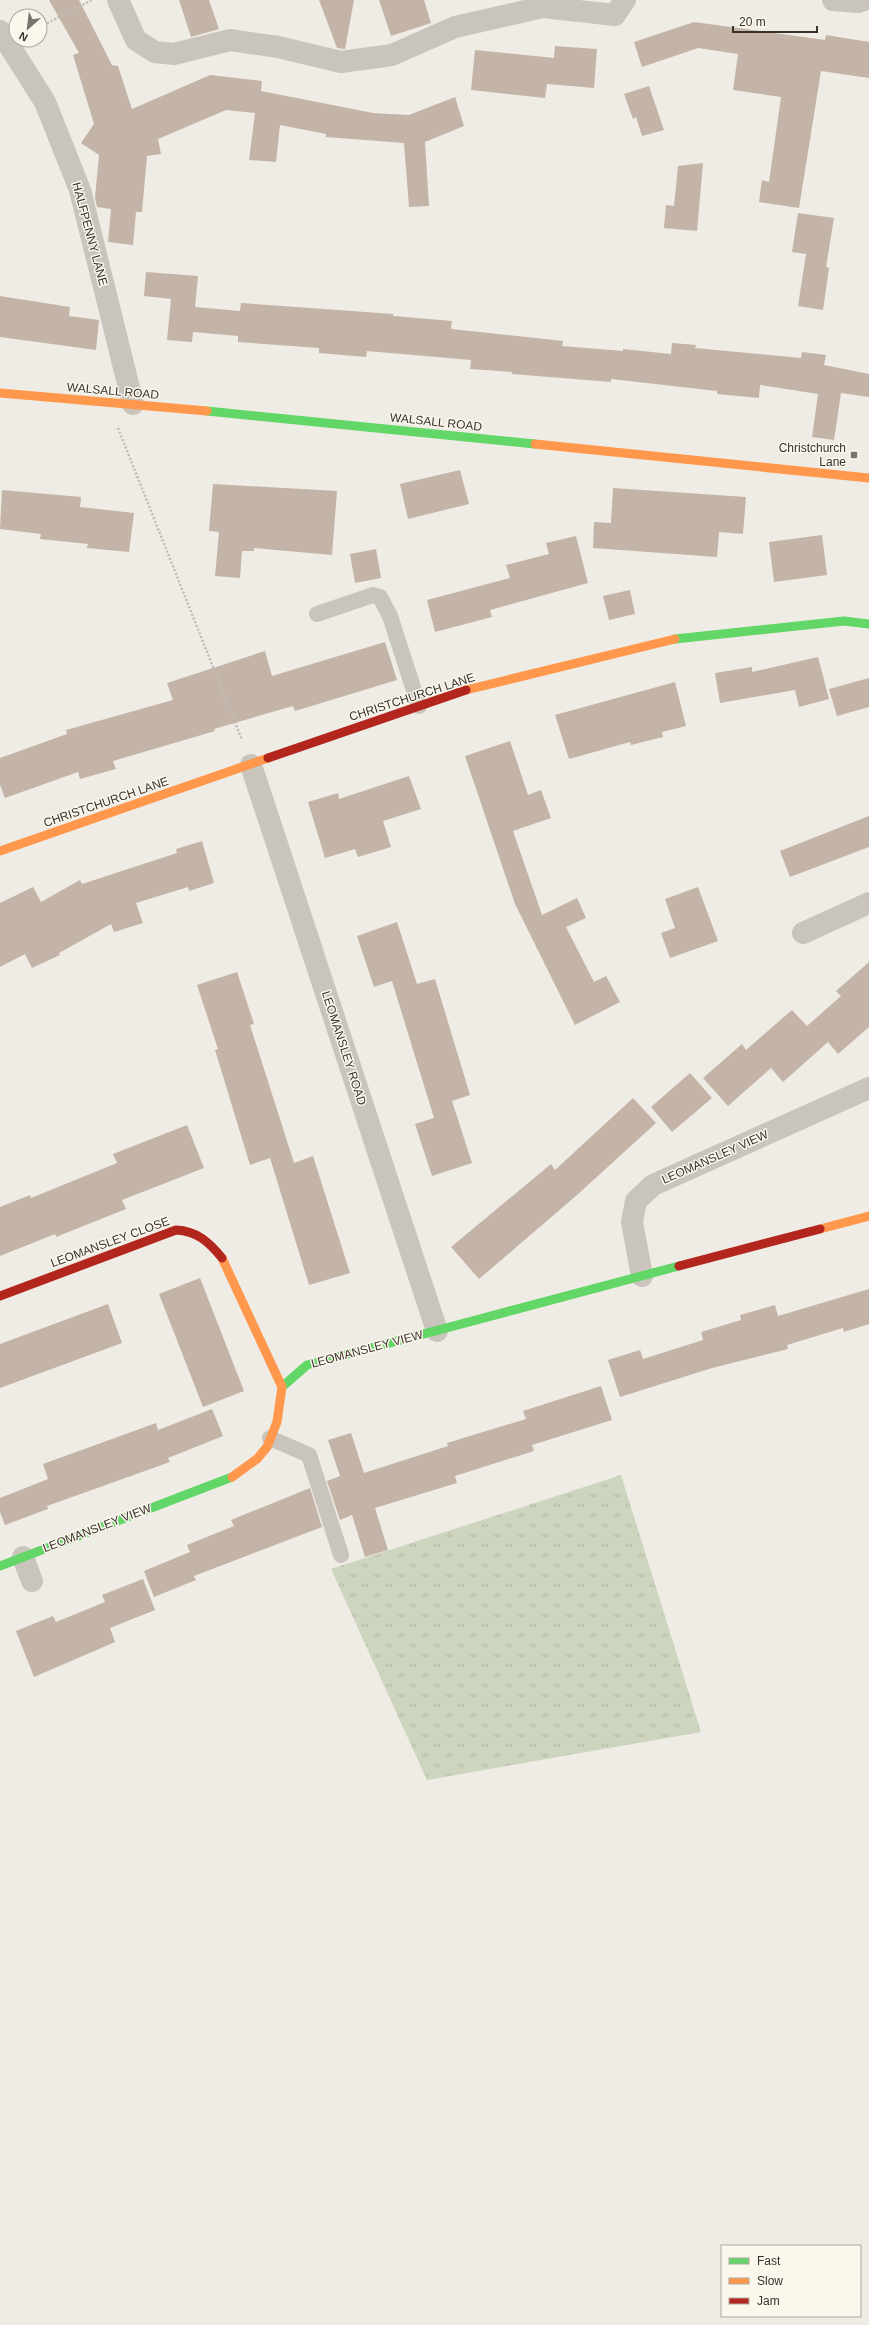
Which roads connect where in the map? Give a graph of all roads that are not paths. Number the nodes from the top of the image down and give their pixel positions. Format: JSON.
{"nodes":[{"id":1,"x":118,"y":0,"type":"edge"},
{"id":2,"x":625,"y":0,"type":"edge"},
{"id":3,"x":833,"y":0,"type":"edge"},
{"id":4,"x":864,"y":0,"type":"edge"},
{"id":5,"x":0,"y":31,"type":"edge"},
{"id":6,"x":0,"y":393,"type":"edge"},
{"id":7,"x":133,"y":404,"type":"junction"},
{"id":8,"x":869,"y":478,"type":"edge"},
{"id":9,"x":316,"y":614,"type":"dead end"},
{"id":10,"x":869,"y":624,"type":"edge"},
{"id":11,"x":419,"y":706,"type":"junction"},
{"id":12,"x":251,"y":765,"type":"junction"},
{"id":13,"x":0,"y":851,"type":"edge"},
{"id":14,"x":869,"y":903,"type":"edge"},
{"id":15,"x":803,"y":933,"type":"dead end"},
{"id":16,"x":869,"y":1088,"type":"edge"},
{"id":17,"x":869,"y":1216,"type":"edge"},
{"id":18,"x":642,"y":1276,"type":"junction"},
{"id":19,"x":0,"y":1296,"type":"edge"},
{"id":20,"x":437,"y":1331,"type":"junction"},
{"id":21,"x":282,"y":1387,"type":"junction"},
{"id":22,"x":270,"y":1438,"type":"junction"},
{"id":23,"x":341,"y":1555,"type":"dead end"},
{"id":24,"x":23,"y":1557,"type":"junction"},
{"id":25,"x":0,"y":1566,"type":"edge"},
{"id":26,"x":32,"y":1581,"type":"dead end"}],
"edges":[{"from":1,"to":2,"type":"street"},
{"from":3,"to":4,"type":"street"},
{"from":5,"to":7,"type":"street","name":"HALFPENNY LANE"},
{"from":6,"to":7,"type":"street","name":"WALSALL ROAD"},
{"from":7,"to":8,"type":"street","name":"WALSALL ROAD"},
{"from":9,"to":11,"type":"lane"},
{"from":10,"to":11,"type":"street","name":"CHRISTCHURCH LANE"},
{"from":11,"to":12,"type":"street","name":"CHRISTCHURCH LANE"},
{"from":12,"to":13,"type":"street","name":"CHRISTCHURCH LANE"},
{"from":12,"to":20,"type":"street","name":"LEOMANSLEY ROAD"},
{"from":14,"to":15,"type":"street"},
{"from":16,"to":18,"type":"street","name":"LEOMANSLEY VIEW"},
{"from":17,"to":18,"type":"street","name":"LEOMANSLEY VIEW"},
{"from":18,"to":20,"type":"street","name":"LEOMANSLEY VIEW"},
{"from":19,"to":21,"type":"street","name":"LEOMANSLEY CLOSE"},
{"from":20,"to":21,"type":"street","name":"LEOMANSLEY VIEW"},
{"from":21,"to":22,"type":"street","name":"LEOMANSLEY VIEW"},
{"from":22,"to":23,"type":"lane"},
{"from":22,"to":24,"type":"street","name":"LEOMANSLEY VIEW"},
{"from":24,"to":25,"type":"street","name":"LEOMANSLEY VIEW"},
{"from":24,"to":26,"type":"street"}]}
